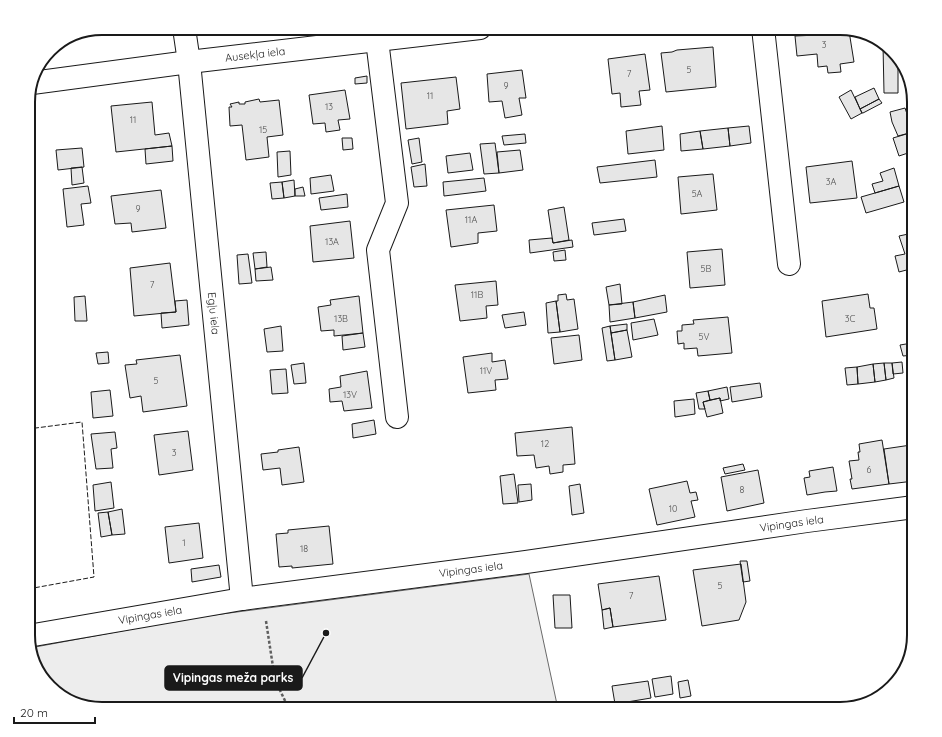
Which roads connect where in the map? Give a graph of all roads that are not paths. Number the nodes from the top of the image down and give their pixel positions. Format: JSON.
{"nodes":[{"id":1,"x":185,"y":35,"type":"edge"},
{"id":2,"x":420,"y":35,"type":"edge"},
{"id":3,"x":764,"y":35,"type":"edge"},
{"id":4,"x":377,"y":40,"type":"junction"},
{"id":5,"x":189,"y":62,"type":"junction"},
{"id":6,"x":38,"y":82,"type":"edge"},
{"id":7,"x":789,"y":264,"type":"dead end"},
{"id":8,"x":397,"y":417,"type":"dead end"},
{"id":9,"x":907,"y":508,"type":"edge"},
{"id":10,"x":252,"y":598,"type":"junction"},
{"id":11,"x":35,"y":635,"type":"edge"}],
"edges":[{"from":1,"to":5,"type":"street","name":"Egļu iela"},
{"from":2,"to":4,"type":"street","name":"Ausekļa iela"},
{"from":3,"to":7,"type":"street"},
{"from":4,"to":5,"type":"street","name":"Ausekļa iela"},
{"from":4,"to":8,"type":"street"},
{"from":5,"to":6,"type":"street","name":"Ausekļa iela"},
{"from":5,"to":10,"type":"street","name":"Egļu iela"},
{"from":9,"to":10,"type":"street","name":"Vipingas iela"},
{"from":10,"to":11,"type":"street","name":"Vipingas iela"}]}
